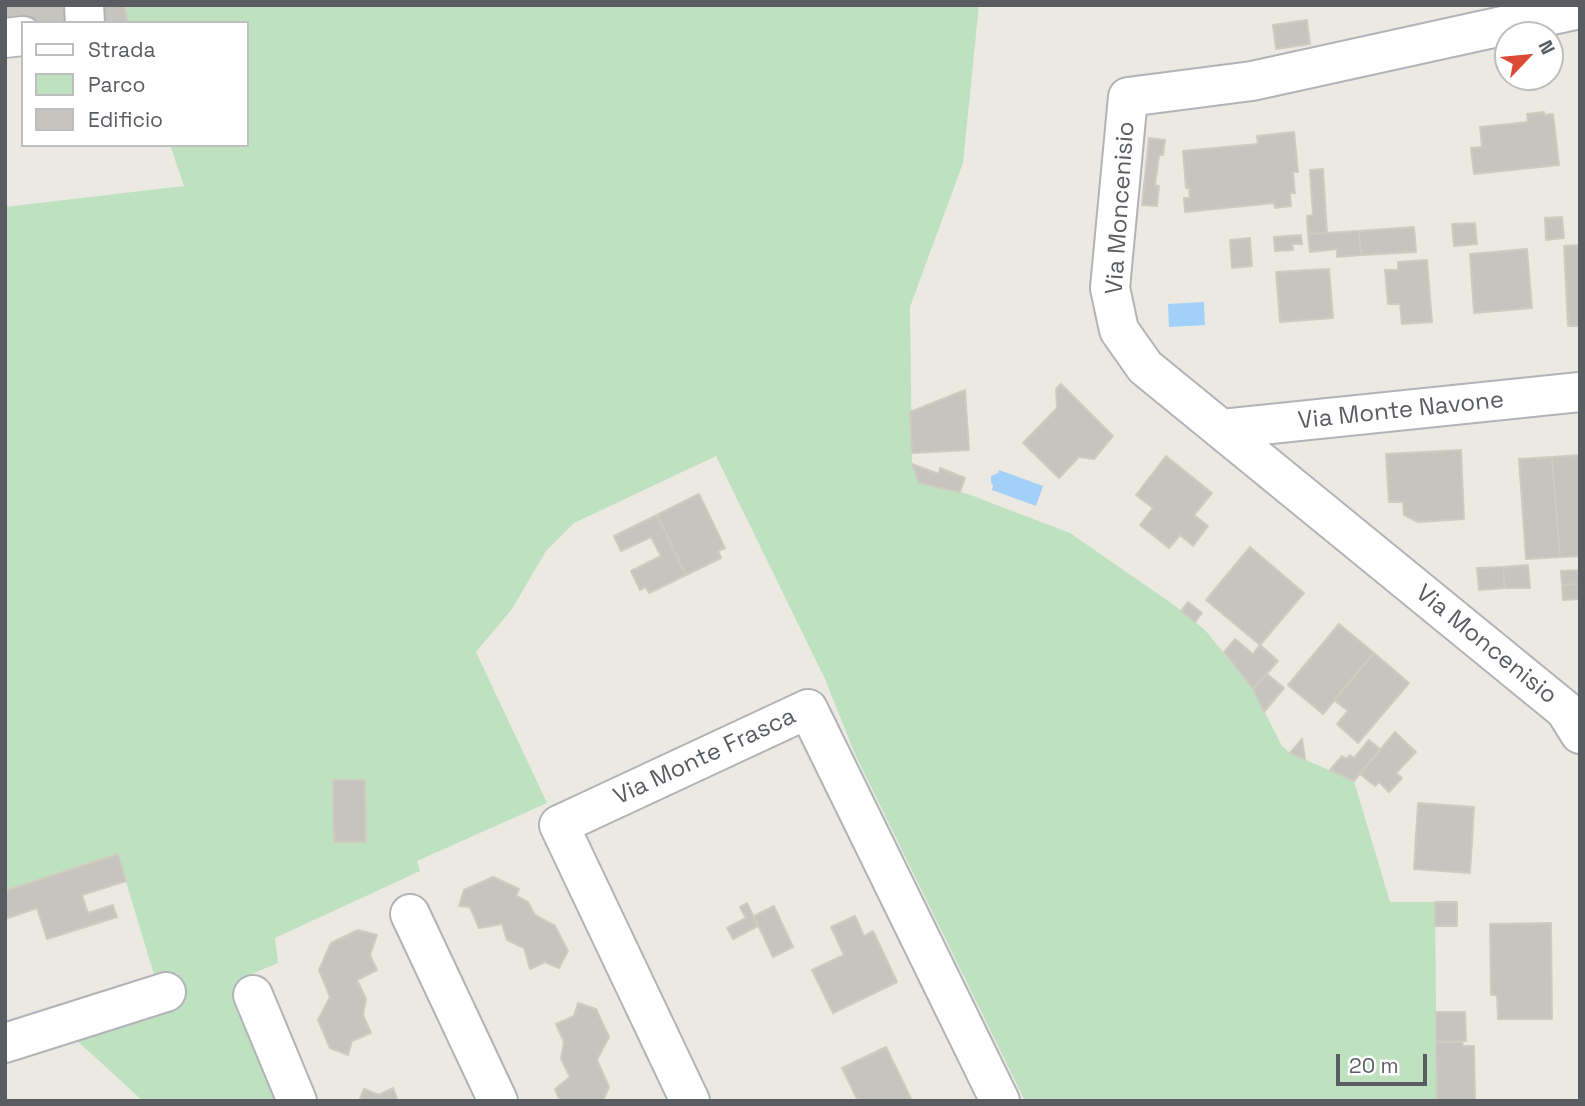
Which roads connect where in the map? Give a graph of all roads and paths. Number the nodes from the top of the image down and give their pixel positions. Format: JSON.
{"nodes":[{"id":1,"x":1580,"y":9,"type":"edge"},
{"id":2,"x":1580,"y":392,"type":"edge"},
{"id":3,"x":1223,"y":429,"type":"junction"},
{"id":4,"x":1580,"y":734,"type":"edge"},
{"id":5,"x":410,"y":914,"type":"dead end"},
{"id":6,"x":166,"y":992,"type":"dead end"},
{"id":7,"x":253,"y":995,"type":"dead end"},
{"id":8,"x":5,"y":1043,"type":"edge"},
{"id":9,"x":297,"y":1101,"type":"edge"},
{"id":10,"x":498,"y":1101,"type":"edge"},
{"id":11,"x":690,"y":1101,"type":"edge"},
{"id":12,"x":1000,"y":1101,"type":"edge"}],
"edges":[{"from":1,"to":3,"type":"street","name":"Via Moncenisio"},
{"from":2,"to":3,"type":"street","name":"Via Monte Navone"},
{"from":3,"to":4,"type":"street","name":"Via Moncenisio"},
{"from":5,"to":10,"type":"street"},
{"from":6,"to":8,"type":"street"},
{"from":7,"to":9,"type":"street"},
{"from":11,"to":12,"type":"street","name":"Via Monte Frasca"}]}
